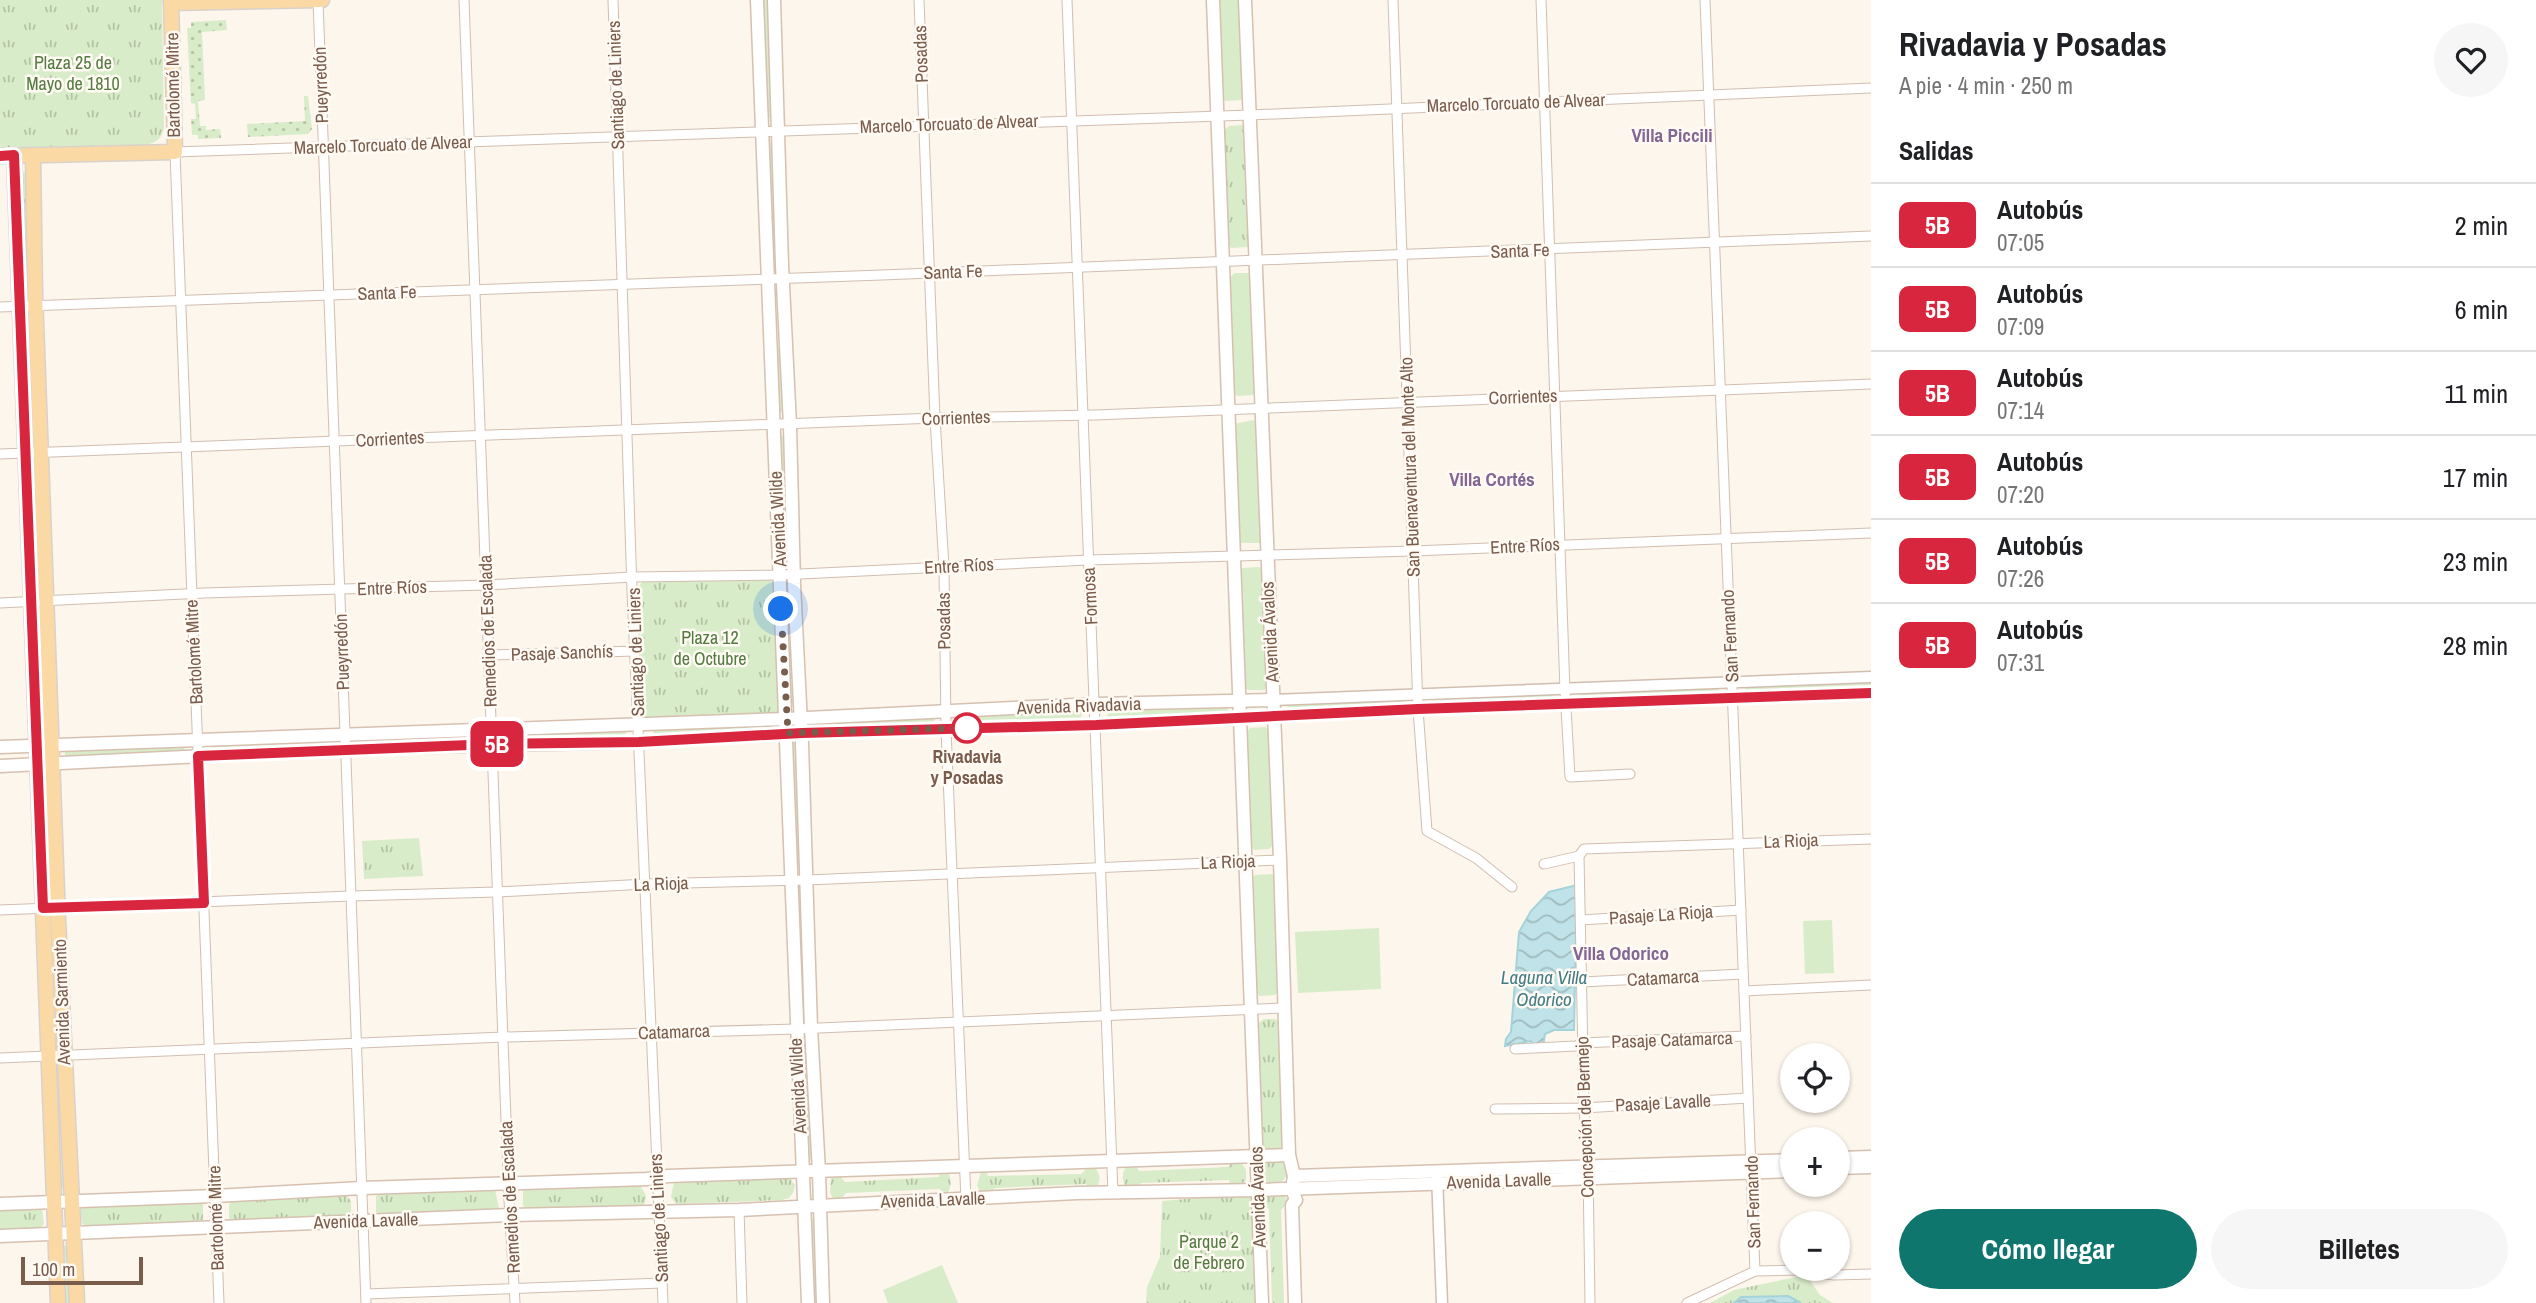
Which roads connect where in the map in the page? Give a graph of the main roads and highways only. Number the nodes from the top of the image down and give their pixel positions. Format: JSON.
{"nodes":[{"id":1,"x":319,"y":0,"type":"edge"},
{"id":2,"x":757,"y":0,"type":"edge"},
{"id":3,"x":774,"y":0,"type":"edge"},
{"id":4,"x":1213,"y":0,"type":"edge"},
{"id":5,"x":1245,"y":0,"type":"edge"},
{"id":6,"x":171,"y":2,"type":"edge"},
{"id":7,"x":175,"y":152,"type":"joint"},
{"id":8,"x":18,"y":155,"type":"edge"},
{"id":9,"x":1273,"y":700,"type":"junction"},
{"id":10,"x":1240,"y":701,"type":"junction"},
{"id":11,"x":1274,"y":716,"type":"junction"},
{"id":12,"x":801,"y":718,"type":"junction"},
{"id":13,"x":1240,"y":718,"type":"junction"},
{"id":14,"x":786,"y":719,"type":"junction"},
{"id":15,"x":423,"y":731,"type":"junction"},
{"id":16,"x":788,"y":733,"type":"junction"},
{"id":17,"x":802,"y":733,"type":"junction"},
{"id":18,"x":52,"y":744,"type":"junction"},
{"id":19,"x":36,"y":746,"type":"junction"},
{"id":20,"x":0,"y":747,"type":"edge"},
{"id":21,"x":423,"y":747,"type":"junction"},
{"id":22,"x":53,"y":763,"type":"junction"},
{"id":23,"x":37,"y":765,"type":"junction"},
{"id":24,"x":0,"y":766,"type":"edge"},
{"id":25,"x":50,"y":908,"type":"junction"},
{"id":26,"x":1289,"y":1155,"type":"junction"},
{"id":27,"x":1256,"y":1156,"type":"junction"},
{"id":28,"x":1871,"y":1157,"type":"edge"},
{"id":29,"x":1850,"y":1158,"type":"edge"},
{"id":30,"x":1780,"y":1162,"type":"edge"},
{"id":31,"x":1752,"y":1167,"type":"junction"},
{"id":32,"x":1871,"y":1167,"type":"edge"},
{"id":33,"x":1850,"y":1168,"type":"edge"},
{"id":34,"x":1780,"y":1170,"type":"edge"},
{"id":35,"x":802,"y":1172,"type":"junction"},
{"id":36,"x":819,"y":1172,"type":"junction"},
{"id":37,"x":1293,"y":1182,"type":"junction"},
{"id":38,"x":1258,"y":1190,"type":"junction"},
{"id":39,"x":53,"y":1202,"type":"junction"},
{"id":40,"x":72,"y":1202,"type":"junction"},
{"id":41,"x":0,"y":1204,"type":"edge"},
{"id":42,"x":820,"y":1205,"type":"junction"},
{"id":43,"x":804,"y":1206,"type":"junction"},
{"id":44,"x":73,"y":1233,"type":"junction"},
{"id":45,"x":55,"y":1234,"type":"junction"},
{"id":46,"x":0,"y":1236,"type":"edge"},
{"id":47,"x":58,"y":1303,"type":"edge"},
{"id":48,"x":77,"y":1303,"type":"edge"},
{"id":49,"x":808,"y":1303,"type":"edge"},
{"id":50,"x":823,"y":1303,"type":"edge"},
{"id":51,"x":1262,"y":1303,"type":"edge"},
{"id":52,"x":1295,"y":1303,"type":"edge"}],
"edges":[{"from":1,"to":6,"type":"main road"},
{"from":2,"to":14,"type":"main road","name":"Avenida Wilde"},
{"from":3,"to":12,"type":"main road","name":"Avenida Wilde"},
{"from":4,"to":10,"type":"main road","name":"Avenida Ávalos"},
{"from":5,"to":9,"type":"main road","name":"Avenida Ávalos"},
{"from":6,"to":7,"type":"main road","name":"Bartolomé Mitre"},
{"from":7,"to":8,"type":"main road","name":"Marcelo Torcuato de Alvear"},
{"from":8,"to":18,"type":"main road","name":"Avenida Sarmiento"},
{"from":8,"to":19,"type":"main road","name":"Avenida Sarmiento"},
{"from":9,"to":10,"type":"main road","name":"Avenida Rivadavia"},
{"from":9,"to":11,"type":"main road","name":"Avenida Ávalos"},
{"from":10,"to":12,"type":"main road","name":"Avenida Rivadavia"},
{"from":10,"to":13,"type":"main road","name":"Avenida Ávalos"},
{"from":11,"to":13,"type":"main road","name":"Avenida Rivadavia"},
{"from":11,"to":26,"type":"main road","name":"Avenida Ávalos"},
{"from":12,"to":14,"type":"main road","name":"Avenida Rivadavia"},
{"from":12,"to":17,"type":"main road","name":"Avenida Wilde"},
{"from":13,"to":17,"type":"main road","name":"Avenida Rivadavia"},
{"from":13,"to":27,"type":"main road","name":"Avenida Ávalos"},
{"from":14,"to":15,"type":"main road","name":"Avenida Rivadavia"},
{"from":14,"to":16,"type":"main road","name":"Avenida Wilde"},
{"from":15,"to":18,"type":"main road","name":"Avenida Rivadavia"},
{"from":15,"to":21,"type":"main road"},
{"from":16,"to":17,"type":"main road","name":"Avenida Rivadavia"},
{"from":16,"to":21,"type":"main road","name":"Avenida Rivadavia"},
{"from":16,"to":35,"type":"main road","name":"Avenida Wilde"},
{"from":17,"to":36,"type":"main road","name":"Avenida Wilde"},
{"from":18,"to":19,"type":"main road","name":"Avenida Rivadavia"},
{"from":18,"to":22,"type":"main road","name":"Avenida Sarmiento"},
{"from":19,"to":20,"type":"main road","name":"Avenida Rivadavia"},
{"from":19,"to":23,"type":"main road","name":"Avenida Sarmiento"},
{"from":21,"to":22,"type":"main road","name":"Avenida Rivadavia"},
{"from":22,"to":23,"type":"main road","name":"Avenida Rivadavia"},
{"from":22,"to":25,"type":"main road","name":"Avenida Sarmiento"},
{"from":23,"to":24,"type":"main road","name":"Avenida Rivadavia"},
{"from":23,"to":25,"type":"main road","name":"Avenida Sarmiento"},
{"from":25,"to":39,"type":"main road","name":"Avenida Sarmiento"},
{"from":25,"to":40,"type":"main road","name":"Avenida Sarmiento"},
{"from":26,"to":27,"type":"main road","name":"Avenida Lavalle"},
{"from":26,"to":37,"type":"main road","name":"Avenida Ávalos"},
{"from":27,"to":36,"type":"main road","name":"Avenida Lavalle"},
{"from":27,"to":38,"type":"main road","name":"Avenida Ávalos"},
{"from":28,"to":29,"type":"main road"},
{"from":30,"to":31,"type":"main road","name":"Avenida Lavalle"},
{"from":31,"to":34,"type":"main road","name":"Avenida Lavalle"},
{"from":31,"to":37,"type":"main road","name":"Avenida Lavalle"},
{"from":32,"to":33,"type":"main road"},
{"from":35,"to":36,"type":"main road","name":"Avenida Lavalle"},
{"from":35,"to":40,"type":"main road","name":"Avenida Lavalle"},
{"from":35,"to":43,"type":"main road","name":"Avenida Wilde"},
{"from":36,"to":42,"type":"main road","name":"Avenida Wilde"},
{"from":37,"to":38,"type":"main road","name":"Avenida Lavalle"},
{"from":37,"to":52,"type":"main road","name":"Avenida Ávalos"},
{"from":38,"to":42,"type":"main road","name":"Avenida Lavalle"},
{"from":38,"to":51,"type":"main road","name":"Avenida Ávalos"},
{"from":39,"to":40,"type":"main road","name":"Avenida Lavalle"},
{"from":39,"to":41,"type":"main road","name":"Avenida Lavalle"},
{"from":39,"to":45,"type":"main road","name":"Avenida Sarmiento"},
{"from":40,"to":44,"type":"main road","name":"Avenida Sarmiento"},
{"from":42,"to":43,"type":"main road","name":"Avenida Lavalle"},
{"from":42,"to":50,"type":"main road","name":"Avenida Wilde"},
{"from":43,"to":44,"type":"main road","name":"Avenida Lavalle"},
{"from":43,"to":49,"type":"main road","name":"Avenida Wilde"},
{"from":44,"to":45,"type":"main road","name":"Avenida Lavalle"},
{"from":44,"to":48,"type":"main road","name":"Avenida Sarmiento"},
{"from":45,"to":46,"type":"main road","name":"Avenida Lavalle"},
{"from":45,"to":47,"type":"main road","name":"Avenida Sarmiento"}]}
